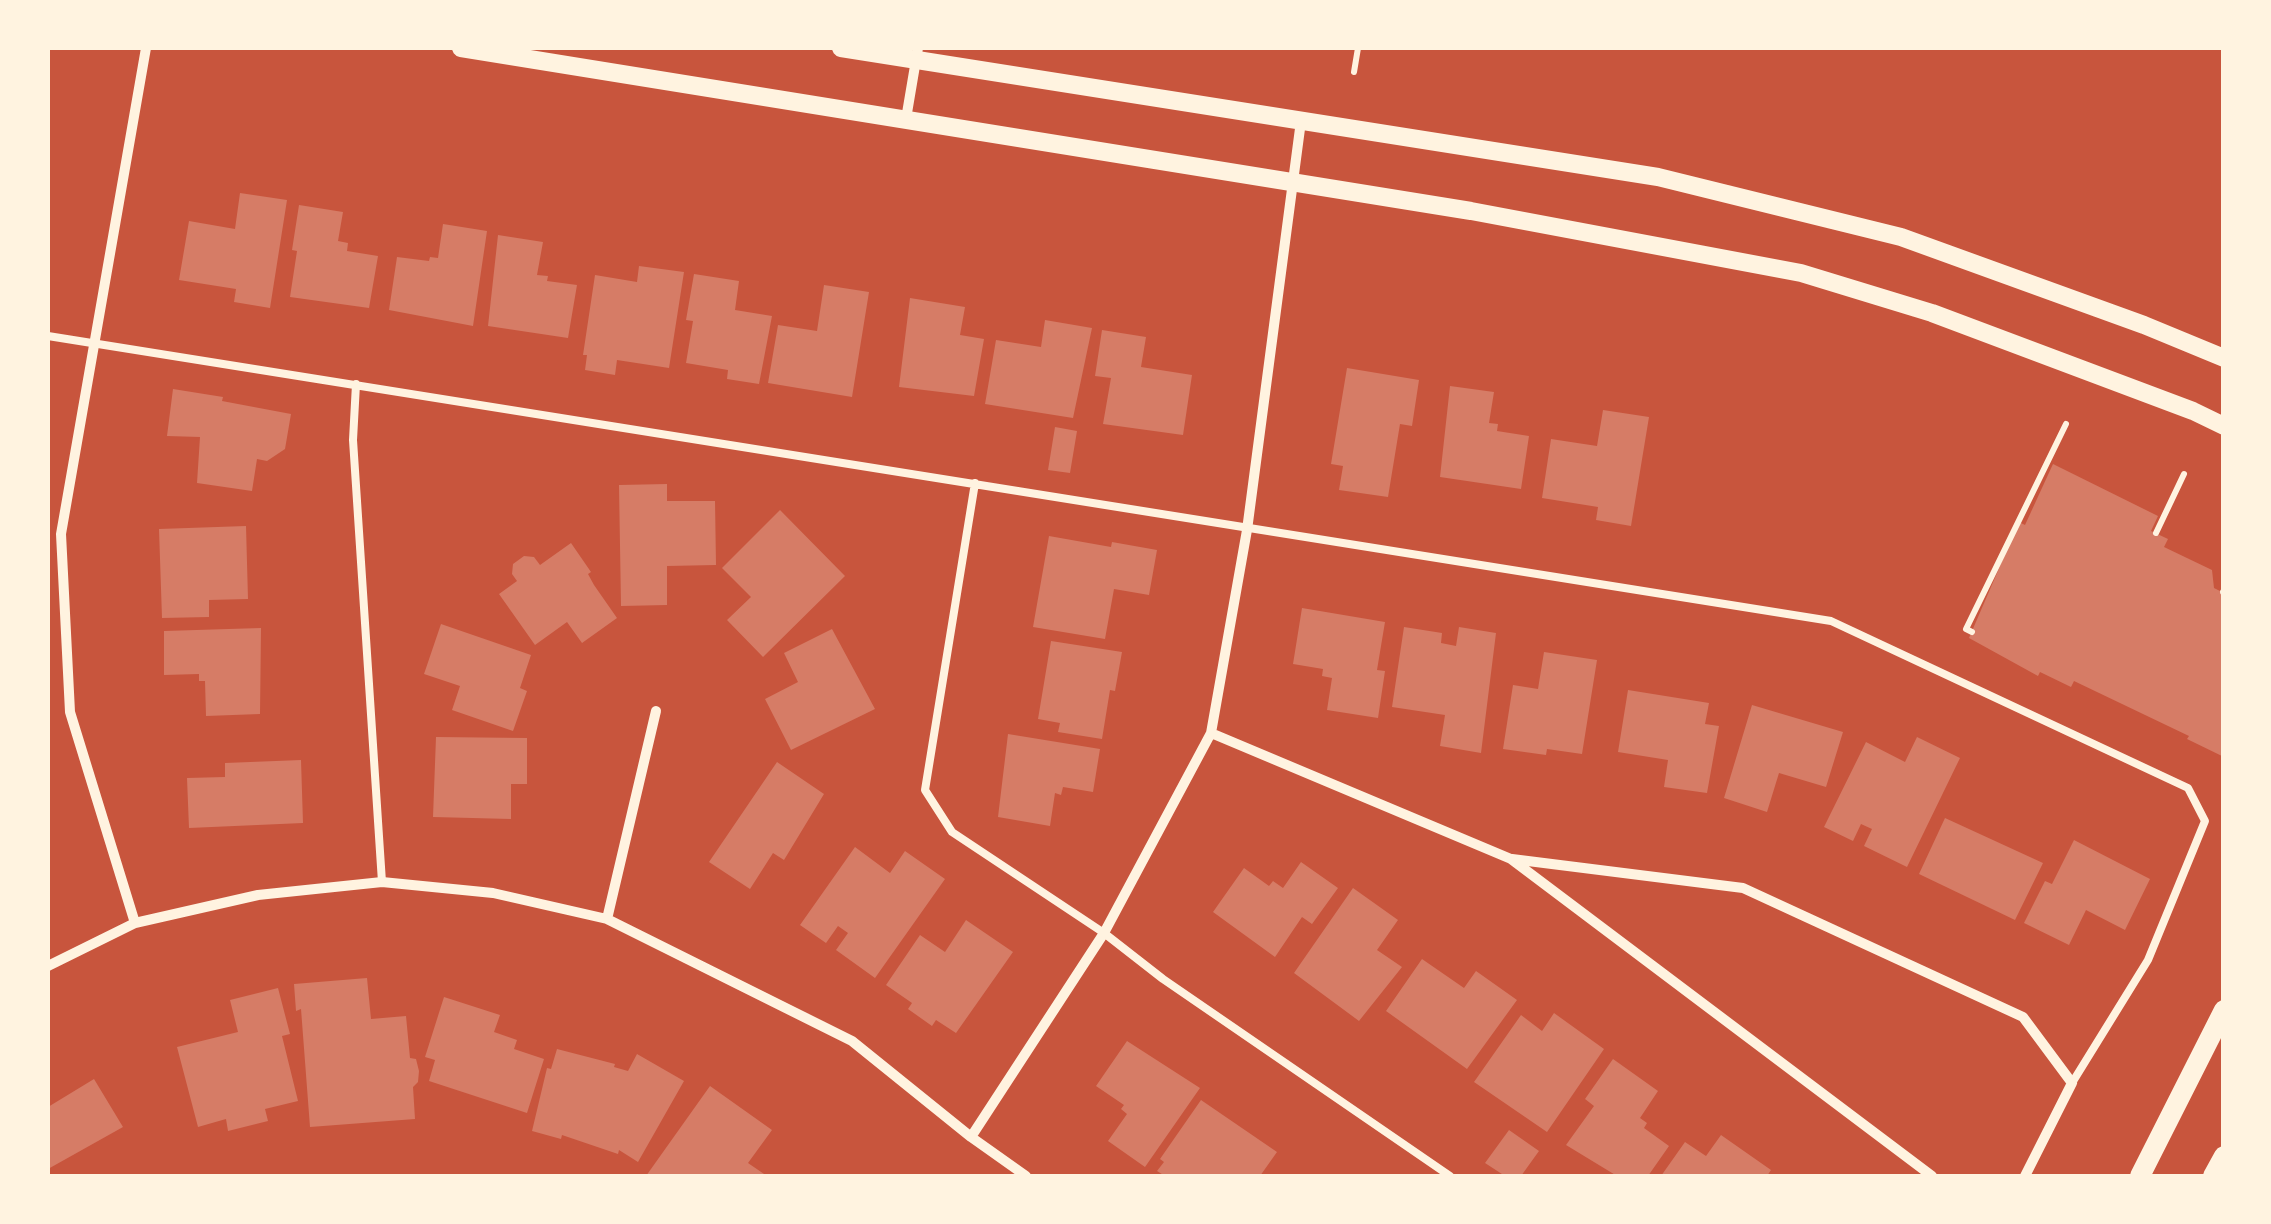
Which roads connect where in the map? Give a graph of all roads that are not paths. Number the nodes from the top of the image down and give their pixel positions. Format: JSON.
{"nodes":[{"id":1,"x":146,"y":48,"type":"edge"},
{"id":2,"x":461,"y":48,"type":"edge"},
{"id":3,"x":840,"y":48,"type":"edge"},
{"id":4,"x":917,"y":53,"type":"edge"},
{"id":5,"x":906,"y":120,"type":"junction"},
{"id":6,"x":1301,"y":121,"type":"junction"},
{"id":7,"x":1291,"y":181,"type":"junction"},
{"id":8,"x":48,"y":336,"type":"edge"},
{"id":9,"x":96,"y":343,"type":"junction"},
{"id":10,"x":2224,"y":358,"type":"edge"},
{"id":11,"x":356,"y":384,"type":"junction"},
{"id":12,"x":2224,"y":426,"type":"edge"},
{"id":13,"x":975,"y":483,"type":"junction"},
{"id":14,"x":1247,"y":530,"type":"junction"},
{"id":15,"x":656,"y":711,"type":"dead end"},
{"id":16,"x":1211,"y":733,"type":"junction"},
{"id":17,"x":1511,"y":859,"type":"junction"},
{"id":18,"x":382,"y":882,"type":"junction"},
{"id":19,"x":607,"y":919,"type":"junction"},
{"id":20,"x":135,"y":923,"type":"junction"},
{"id":21,"x":1104,"y":934,"type":"junction"},
{"id":22,"x":48,"y":966,"type":"edge"},
{"id":23,"x":2224,"y":1010,"type":"edge"},
{"id":24,"x":2072,"y":1083,"type":"junction"},
{"id":25,"x":971,"y":1137,"type":"junction"},
{"id":26,"x":2224,"y":1156,"type":"edge"},
{"id":27,"x":1026,"y":1176,"type":"edge"},
{"id":28,"x":1450,"y":1176,"type":"edge"},
{"id":29,"x":1932,"y":1176,"type":"edge"},
{"id":30,"x":2025,"y":1176,"type":"edge"},
{"id":31,"x":2140,"y":1176,"type":"edge"},
{"id":32,"x":2213,"y":1176,"type":"edge"}],
"edges":[{"from":1,"to":9,"type":"street"},
{"from":2,"to":5,"type":"street"},
{"from":3,"to":4,"type":"street"},
{"from":4,"to":5,"type":"street"},
{"from":4,"to":6,"type":"street"},
{"from":5,"to":7,"type":"street"},
{"from":6,"to":7,"type":"street"},
{"from":6,"to":10,"type":"street"},
{"from":7,"to":12,"type":"street"},
{"from":7,"to":14,"type":"street"},
{"from":8,"to":9,"type":"lane"},
{"from":9,"to":11,"type":"lane"},
{"from":9,"to":20,"type":"street"},
{"from":11,"to":13,"type":"lane"},
{"from":11,"to":18,"type":"lane"},
{"from":13,"to":14,"type":"lane"},
{"from":13,"to":21,"type":"lane"},
{"from":14,"to":16,"type":"street"},
{"from":14,"to":24,"type":"lane"},
{"from":15,"to":19,"type":"street"},
{"from":16,"to":17,"type":"street"},
{"from":16,"to":21,"type":"street"},
{"from":17,"to":24,"type":"street"},
{"from":17,"to":29,"type":"street"},
{"from":18,"to":19,"type":"street"},
{"from":18,"to":20,"type":"street"},
{"from":19,"to":25,"type":"street"},
{"from":20,"to":22,"type":"street"},
{"from":21,"to":25,"type":"street"},
{"from":21,"to":28,"type":"lane"},
{"from":23,"to":31,"type":"main road"},
{"from":24,"to":30,"type":"street"},
{"from":25,"to":27,"type":"street"},
{"from":26,"to":32,"type":"main road"}]}
